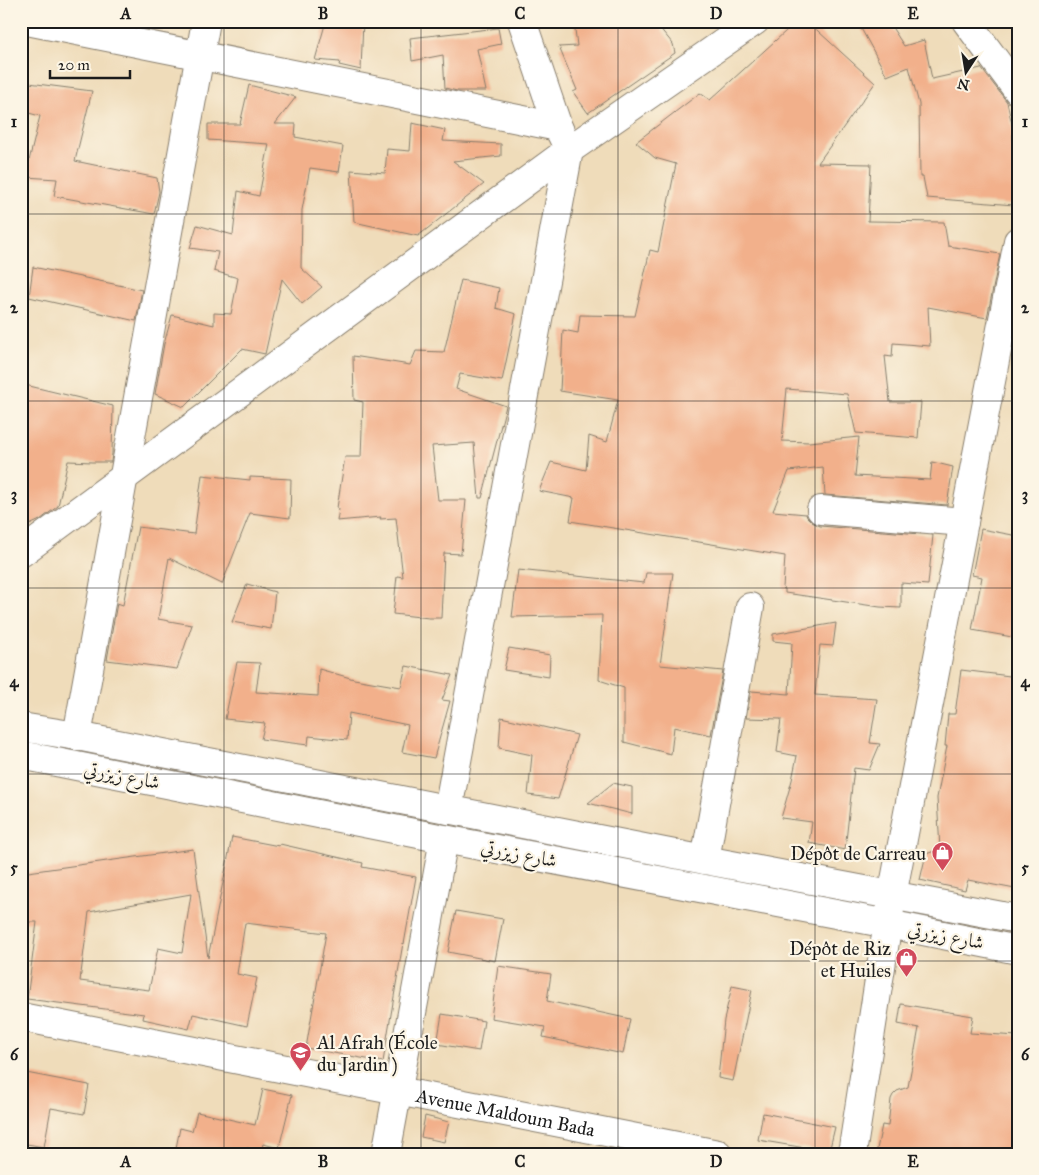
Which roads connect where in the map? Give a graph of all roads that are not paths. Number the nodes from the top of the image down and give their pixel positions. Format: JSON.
{"nodes":[{"id":1,"x":27,"y":21,"type":"edge"},
{"id":2,"x":206,"y":21,"type":"edge"},
{"id":3,"x":522,"y":21,"type":"edge"},
{"id":4,"x":755,"y":21,"type":"edge"},
{"id":5,"x":966,"y":21,"type":"edge"},
{"id":6,"x":200,"y":56,"type":"junction"},
{"id":7,"x":1018,"y":90,"type":"edge"},
{"id":8,"x":563,"y":138,"type":"junction"},
{"id":9,"x":1018,"y":241,"type":"edge"},
{"id":10,"x":125,"y":477,"type":"junction"},
{"id":11,"x":821,"y":510,"type":"dead end"},
{"id":12,"x":964,"y":522,"type":"junction"},
{"id":13,"x":21,"y":553,"type":"edge"},
{"id":14,"x":750,"y":607,"type":"dead end"},
{"id":15,"x":21,"y":727,"type":"edge"},
{"id":16,"x":78,"y":736,"type":"junction"},
{"id":17,"x":21,"y":754,"type":"edge"},
{"id":18,"x":448,"y":810,"type":"junction"},
{"id":19,"x":444,"y":839,"type":"junction"},
{"id":20,"x":705,"y":860,"type":"junction"},
{"id":21,"x":892,"y":896,"type":"junction"},
{"id":22,"x":1018,"y":919,"type":"edge"},
{"id":23,"x":888,"y":924,"type":"junction"},
{"id":24,"x":1018,"y":950,"type":"edge"},
{"id":25,"x":21,"y":1017,"type":"edge"},
{"id":26,"x":390,"y":1089,"type":"junction"},
{"id":27,"x":386,"y":1154,"type":"edge"},
{"id":28,"x":718,"y":1154,"type":"edge"},
{"id":29,"x":852,"y":1154,"type":"edge"}],
"edges":[{"from":1,"to":6,"type":"street"},
{"from":2,"to":6,"type":"street"},
{"from":3,"to":8,"type":"street"},
{"from":4,"to":8,"type":"street"},
{"from":5,"to":7,"type":"street"},
{"from":6,"to":8,"type":"street"},
{"from":6,"to":10,"type":"street"},
{"from":8,"to":10,"type":"street"},
{"from":8,"to":18,"type":"street"},
{"from":9,"to":12,"type":"street"},
{"from":10,"to":13,"type":"street"},
{"from":10,"to":16,"type":"street"},
{"from":11,"to":12,"type":"street"},
{"from":12,"to":21,"type":"street"},
{"from":14,"to":20,"type":"street"},
{"from":15,"to":16,"type":"street","name":"شارع زيزرتي"},
{"from":16,"to":18,"type":"street","name":"شارع زيزرتي"},
{"from":17,"to":19,"type":"street","name":"شارع زيزرتي"},
{"from":18,"to":20,"type":"street","name":"شارع زيزرتي"},
{"from":19,"to":23,"type":"street","name":"شارع زيزرتي"},
{"from":19,"to":26,"type":"street"},
{"from":20,"to":21,"type":"street","name":"شارع زيزرتي"},
{"from":21,"to":22,"type":"street","name":"شارع زيزرتي"},
{"from":21,"to":23,"type":"street"},
{"from":23,"to":24,"type":"street","name":"شارع زيزرتي"},
{"from":23,"to":29,"type":"street"},
{"from":25,"to":26,"type":"street","name":"Avenue Maldoum Bada"},
{"from":26,"to":27,"type":"street"},
{"from":26,"to":28,"type":"street","name":"Avenue Maldoum Bada"}]}
